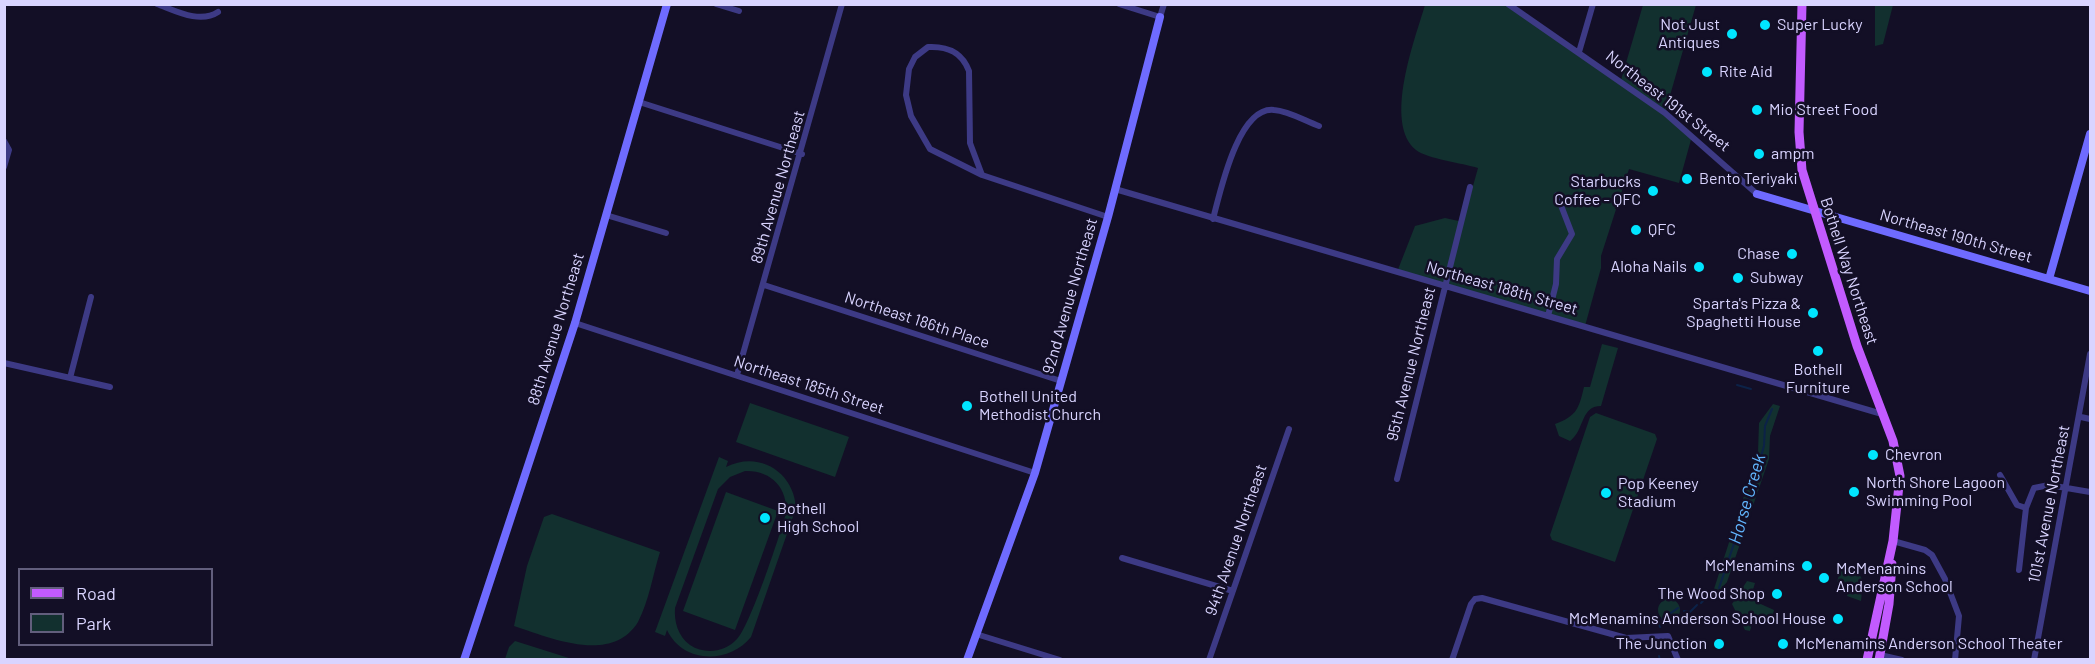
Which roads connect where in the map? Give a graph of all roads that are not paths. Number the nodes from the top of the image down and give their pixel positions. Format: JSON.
{"nodes":[{"id":1,"x":157,"y":4,"type":"edge"},
{"id":2,"x":667,"y":4,"type":"edge"},
{"id":3,"x":716,"y":4,"type":"edge"},
{"id":4,"x":842,"y":4,"type":"edge"},
{"id":5,"x":1119,"y":4,"type":"edge"},
{"id":6,"x":1164,"y":4,"type":"edge"},
{"id":7,"x":1508,"y":4,"type":"edge"},
{"id":8,"x":1593,"y":4,"type":"edge"},
{"id":9,"x":1802,"y":4,"type":"edge"},
{"id":10,"x":739,"y":11,"type":"dead end"},
{"id":11,"x":218,"y":12,"type":"dead end"},
{"id":12,"x":1160,"y":17,"type":"junction"},
{"id":13,"x":1579,"y":52,"type":"junction"},
{"id":14,"x":639,"y":102,"type":"junction"},
{"id":15,"x":1319,"y":126,"type":"dead end"},
{"id":16,"x":2091,"y":134,"type":"edge"},
{"id":17,"x":4,"y":141,"type":"edge"},
{"id":18,"x":801,"y":154,"type":"junction"},
{"id":19,"x":4,"y":167,"type":"edge"},
{"id":20,"x":982,"y":175,"type":"junction"},
{"id":21,"x":1470,"y":187,"type":"dead end"},
{"id":22,"x":1115,"y":189,"type":"junction"},
{"id":23,"x":1757,"y":194,"type":"joint"},
{"id":24,"x":1557,"y":195,"type":"dead end"},
{"id":25,"x":1813,"y":210,"type":"junction"},
{"id":26,"x":606,"y":215,"type":"junction"},
{"id":27,"x":1108,"y":217,"type":"junction"},
{"id":28,"x":1213,"y":219,"type":"junction"},
{"id":29,"x":666,"y":233,"type":"dead end"},
{"id":30,"x":2049,"y":279,"type":"junction"},
{"id":31,"x":764,"y":285,"type":"junction"},
{"id":32,"x":1444,"y":285,"type":"junction"},
{"id":33,"x":2091,"y":291,"type":"edge"},
{"id":34,"x":91,"y":297,"type":"dead end"},
{"id":35,"x":1548,"y":316,"type":"junction"},
{"id":36,"x":575,"y":323,"type":"junction"},
{"id":37,"x":2091,"y":354,"type":"edge"},
{"id":38,"x":4,"y":363,"type":"edge"},
{"id":39,"x":737,"y":375,"type":"junction"},
{"id":40,"x":70,"y":378,"type":"junction"},
{"id":41,"x":1061,"y":381,"type":"junction"},
{"id":42,"x":110,"y":387,"type":"dead end"},
{"id":43,"x":1882,"y":414,"type":"junction"},
{"id":44,"x":2080,"y":417,"type":"junction"},
{"id":45,"x":2091,"y":419,"type":"edge"},
{"id":46,"x":1289,"y":429,"type":"dead end"},
{"id":47,"x":1035,"y":473,"type":"junction"},
{"id":48,"x":2000,"y":476,"type":"dead end"},
{"id":49,"x":1397,"y":478,"type":"dead end"},
{"id":50,"x":2064,"y":488,"type":"junction"},
{"id":51,"x":2091,"y":492,"type":"edge"},
{"id":52,"x":2026,"y":508,"type":"junction"},
{"id":53,"x":1893,"y":541,"type":"junction"},
{"id":54,"x":1122,"y":558,"type":"dead end"},
{"id":55,"x":2019,"y":570,"type":"dead end"},
{"id":56,"x":1233,"y":591,"type":"junction"},
{"id":57,"x":976,"y":634,"type":"junction"},
{"id":58,"x":1879,"y":657,"type":"edge"},
{"id":59,"x":464,"y":660,"type":"edge"},
{"id":60,"x":967,"y":660,"type":"edge"},
{"id":61,"x":1060,"y":660,"type":"edge"},
{"id":62,"x":1209,"y":660,"type":"edge"},
{"id":63,"x":1452,"y":660,"type":"edge"},
{"id":64,"x":1678,"y":660,"type":"edge"},
{"id":65,"x":1867,"y":660,"type":"edge"},
{"id":66,"x":1902,"y":660,"type":"edge"},
{"id":67,"x":1955,"y":660,"type":"edge"},
{"id":68,"x":2034,"y":660,"type":"edge"}],
"edges":[{"from":1,"to":11,"type":"street"},
{"from":2,"to":14,"type":"street","name":"88th Avenue Northeast"},
{"from":3,"to":10,"type":"street"},
{"from":4,"to":18,"type":"street","name":"89th Avenue Northeast"},
{"from":5,"to":12,"type":"street"},
{"from":6,"to":12,"type":"street","name":"92nd Avenue Northeast"},
{"from":7,"to":13,"type":"street","name":"Northeast 191st Street"},
{"from":8,"to":13,"type":"street"},
{"from":9,"to":25,"type":"main road","name":"Bothell Way Northeast"},
{"from":12,"to":22,"type":"street","name":"92nd Avenue Northeast"},
{"from":13,"to":23,"type":"street","name":"Northeast 191st Street"},
{"from":14,"to":18,"type":"street"},
{"from":14,"to":26,"type":"street","name":"88th Avenue Northeast"},
{"from":15,"to":28,"type":"street"},
{"from":16,"to":30,"type":"street"},
{"from":17,"to":19,"type":"street"},
{"from":18,"to":31,"type":"street","name":"89th Avenue Northeast"},
{"from":20,"to":20,"type":"street"},
{"from":20,"to":27,"type":"street"},
{"from":21,"to":32,"type":"street","name":"95th Avenue Northeast"},
{"from":22,"to":27,"type":"street","name":"92nd Avenue Northeast"},
{"from":22,"to":28,"type":"street","name":"Northeast 188th Street"},
{"from":23,"to":25,"type":"street","name":"Northeast 191st Street"},
{"from":24,"to":35,"type":"street"},
{"from":25,"to":30,"type":"street","name":"Northeast 190th Street"},
{"from":25,"to":43,"type":"main road","name":"Bothell Way Northeast"},
{"from":26,"to":29,"type":"street"},
{"from":26,"to":36,"type":"street","name":"88th Avenue Northeast"},
{"from":27,"to":41,"type":"street","name":"92nd Avenue Northeast"},
{"from":28,"to":32,"type":"street","name":"Northeast 188th Street"},
{"from":30,"to":33,"type":"street","name":"Northeast 190th Street"},
{"from":31,"to":39,"type":"street","name":"89th Avenue Northeast"},
{"from":31,"to":41,"type":"street","name":"Northeast 186th Place"},
{"from":32,"to":35,"type":"street","name":"Northeast 188th Street"},
{"from":32,"to":49,"type":"street","name":"95th Avenue Northeast"},
{"from":34,"to":40,"type":"street"},
{"from":35,"to":43,"type":"street","name":"Northeast 188th Street"},
{"from":36,"to":39,"type":"street","name":"Northeast 185th Street"},
{"from":36,"to":59,"type":"street","name":"88th Avenue Northeast"},
{"from":37,"to":44,"type":"street","name":"101st Avenue Northeast"},
{"from":38,"to":40,"type":"street"},
{"from":39,"to":47,"type":"street","name":"Northeast 185th Street"},
{"from":40,"to":42,"type":"street"},
{"from":41,"to":47,"type":"street","name":"92nd Avenue Northeast"},
{"from":43,"to":53,"type":"main road","name":"Bothell Way Northeast"},
{"from":44,"to":45,"type":"street"},
{"from":44,"to":50,"type":"street","name":"101st Avenue Northeast"},
{"from":46,"to":56,"type":"street","name":"94th Avenue Northeast"},
{"from":47,"to":57,"type":"street","name":"92nd Avenue Northeast"},
{"from":48,"to":52,"type":"street"},
{"from":50,"to":51,"type":"street"},
{"from":50,"to":52,"type":"street"},
{"from":50,"to":68,"type":"street","name":"101st Avenue Northeast"},
{"from":52,"to":55,"type":"street"},
{"from":53,"to":58,"type":"main road","name":"Bothell Way Northeast"},
{"from":53,"to":65,"type":"main road","name":"Bothell Way Northeast"},
{"from":53,"to":67,"type":"street"},
{"from":54,"to":56,"type":"street"},
{"from":56,"to":62,"type":"street","name":"94th Avenue Northeast"},
{"from":57,"to":60,"type":"street","name":"92nd Avenue Northeast"},
{"from":57,"to":61,"type":"street"},
{"from":58,"to":66,"type":"street"},
{"from":63,"to":64,"type":"street"}]}
